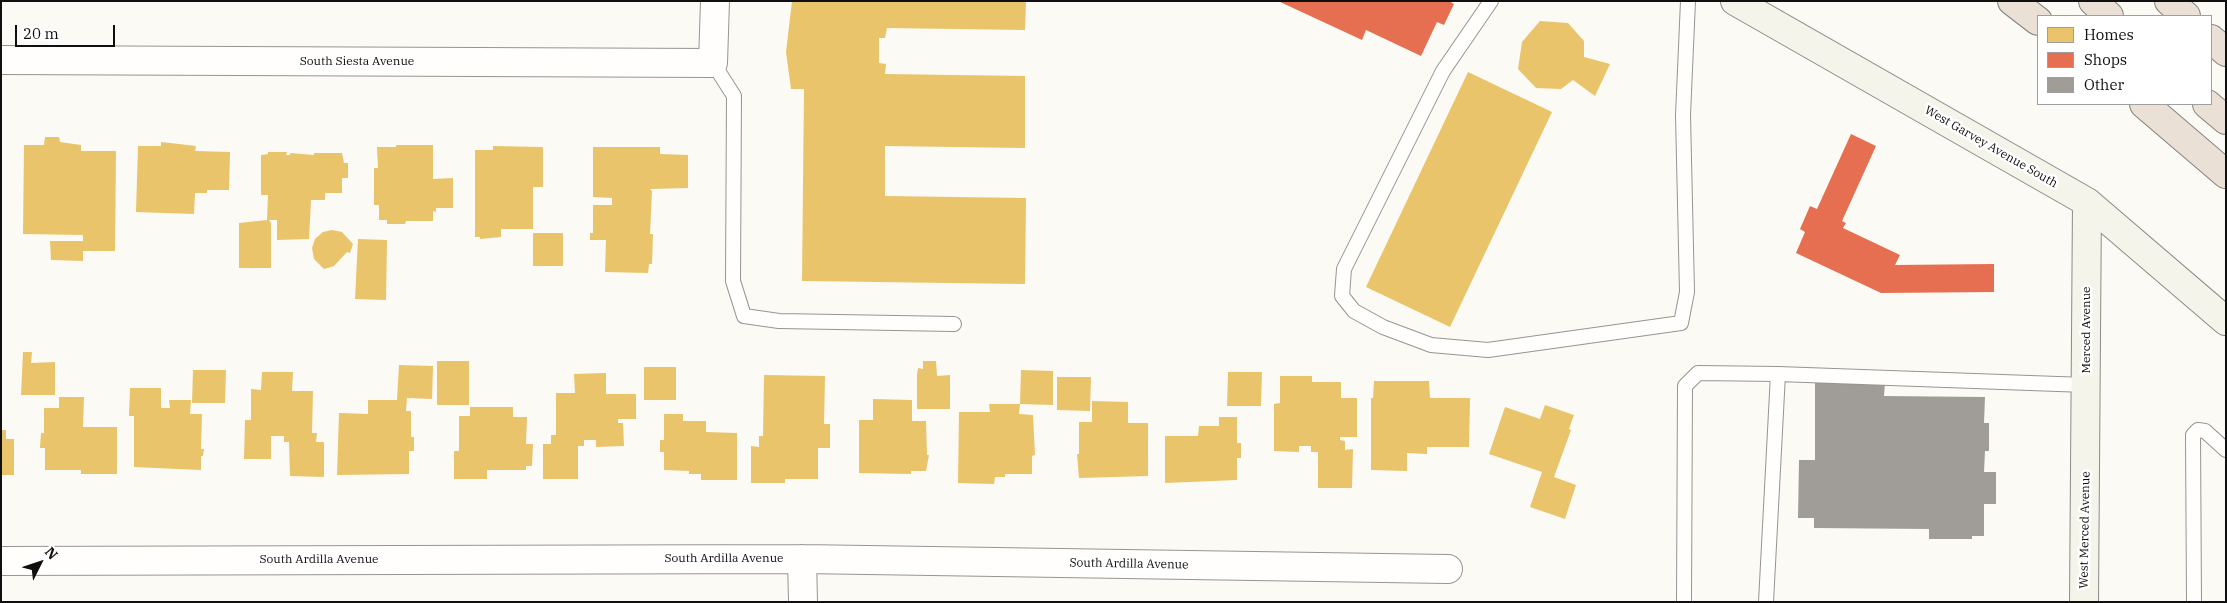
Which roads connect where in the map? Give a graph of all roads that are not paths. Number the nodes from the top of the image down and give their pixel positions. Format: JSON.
{"nodes":[{"id":1,"x":715,"y":1,"type":"edge"},
{"id":2,"x":1491,"y":1,"type":"edge"},
{"id":3,"x":1688,"y":1,"type":"edge"},
{"id":4,"x":1735,"y":1,"type":"edge"},
{"id":5,"x":2012,"y":1,"type":"edge"},
{"id":6,"x":2026,"y":1,"type":"edge"},
{"id":7,"x":2093,"y":1,"type":"edge"},
{"id":8,"x":2169,"y":1,"type":"edge"},
{"id":9,"x":2043,"y":15,"type":"edge"},
{"id":10,"x":2108,"y":15,"type":"edge"},
{"id":11,"x":2185,"y":15,"type":"edge"},
{"id":12,"x":2037,"y":20,"type":"edge"},
{"id":13,"x":2212,"y":40,"type":"edge"},
{"id":14,"x":2226,"y":52,"type":"edge"},
{"id":15,"x":1,"y":60,"type":"edge"},
{"id":16,"x":713,"y":63,"type":"junction"},
{"id":17,"x":2145,"y":105,"type":"edge"},
{"id":18,"x":2208,"y":105,"type":"edge"},
{"id":19,"x":2226,"y":120,"type":"edge"},
{"id":20,"x":2226,"y":174,"type":"edge"},
{"id":21,"x":2087,"y":202,"type":"junction"},
{"id":22,"x":2226,"y":321,"type":"edge"},
{"id":23,"x":954,"y":324,"type":"dead end"},
{"id":24,"x":1778,"y":374,"type":"junction"},
{"id":25,"x":2086,"y":385,"type":"junction"},
{"id":26,"x":2226,"y":450,"type":"edge"},
{"id":27,"x":2086,"y":458,"type":"joint"},
{"id":28,"x":802,"y":559,"type":"junction"},
{"id":29,"x":1,"y":561,"type":"edge"},
{"id":30,"x":1448,"y":569,"type":"dead end"},
{"id":31,"x":803,"y":602,"type":"edge"},
{"id":32,"x":1684,"y":602,"type":"edge"},
{"id":33,"x":1766,"y":602,"type":"edge"},
{"id":34,"x":2084,"y":602,"type":"edge"},
{"id":35,"x":2194,"y":602,"type":"edge"}],
"edges":[{"from":1,"to":16,"type":"street"},
{"from":2,"to":3,"type":"lane"},
{"from":4,"to":21,"type":"street","name":"West Garvey Avenue South"},
{"from":5,"to":12,"type":"highway"},
{"from":6,"to":9,"type":"highway"},
{"from":7,"to":10,"type":"highway"},
{"from":8,"to":11,"type":"highway"},
{"from":13,"to":14,"type":"highway"},
{"from":15,"to":16,"type":"street","name":"South Siesta Avenue"},
{"from":16,"to":23,"type":"lane"},
{"from":17,"to":20,"type":"highway"},
{"from":18,"to":19,"type":"highway"},
{"from":21,"to":22,"type":"street","name":"West Garvey Avenue South"},
{"from":21,"to":25,"type":"street","name":"Merced Avenue"},
{"from":24,"to":25,"type":"lane"},
{"from":24,"to":32,"type":"lane"},
{"from":24,"to":33,"type":"lane"},
{"from":25,"to":27,"type":"street","name":"Merced Avenue"},
{"from":26,"to":35,"type":"lane"},
{"from":27,"to":34,"type":"street","name":"West Merced Avenue"},
{"from":28,"to":29,"type":"street","name":"South Ardilla Avenue"},
{"from":28,"to":30,"type":"street","name":"South Ardilla Avenue"},
{"from":28,"to":31,"type":"street"}]}
